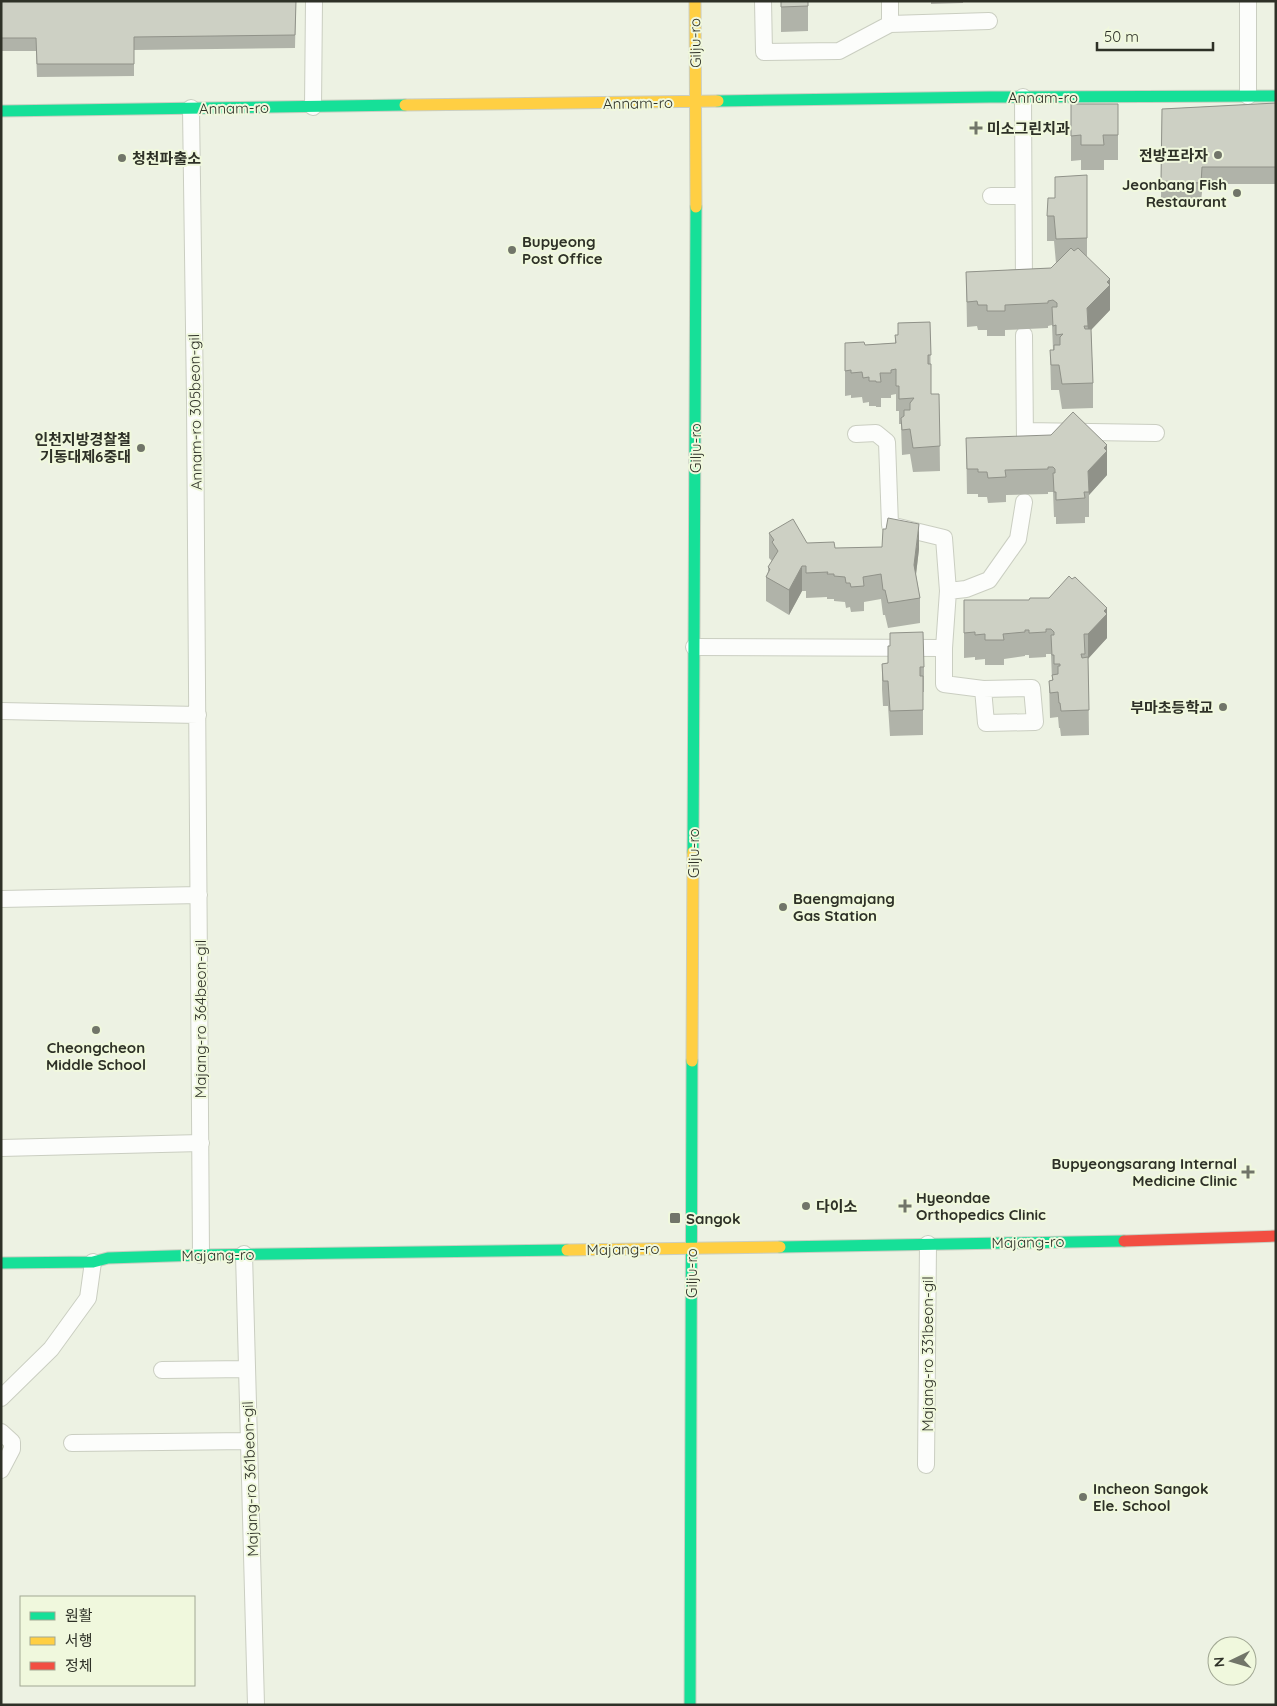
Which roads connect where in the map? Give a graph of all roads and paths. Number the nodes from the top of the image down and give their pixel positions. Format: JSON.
{"nodes":[{"id":1,"x":314,"y":1,"type":"edge"},
{"id":2,"x":695,"y":1,"type":"edge"},
{"id":3,"x":763,"y":1,"type":"edge"},
{"id":4,"x":890,"y":1,"type":"edge"},
{"id":5,"x":1248,"y":1,"type":"edge"},
{"id":6,"x":990,"y":21,"type":"dead end"},
{"id":7,"x":890,"y":24,"type":"junction"},
{"id":8,"x":1248,"y":96,"type":"junction"},
{"id":9,"x":1276,"y":96,"type":"edge"},
{"id":10,"x":1023,"y":97,"type":"junction"},
{"id":11,"x":696,"y":102,"type":"junction"},
{"id":12,"x":313,"y":107,"type":"junction"},
{"id":13,"x":191,"y":108,"type":"junction"},
{"id":14,"x":1,"y":111,"type":"edge"},
{"id":15,"x":990,"y":196,"type":"dead end"},
{"id":16,"x":1023,"y":196,"type":"junction"},
{"id":17,"x":1024,"y":288,"type":"edge"},
{"id":18,"x":1024,"y":335,"type":"dead end"},
{"id":19,"x":1025,"y":431,"type":"junction"},
{"id":20,"x":1156,"y":433,"type":"dead end"},
{"id":21,"x":856,"y":434,"type":"dead end"},
{"id":22,"x":1024,"y":456,"type":"edge"},
{"id":23,"x":1024,"y":502,"type":"dead end"},
{"id":24,"x":948,"y":591,"type":"junction"},
{"id":25,"x":694,"y":648,"type":"junction"},
{"id":26,"x":944,"y":648,"type":"junction"},
{"id":27,"x":983,"y":689,"type":"dead end"},
{"id":28,"x":1,"y":711,"type":"edge"},
{"id":29,"x":198,"y":715,"type":"junction"},
{"id":30,"x":199,"y":895,"type":"junction"},
{"id":31,"x":1,"y":899,"type":"edge"},
{"id":32,"x":201,"y":1142,"type":"junction"},
{"id":33,"x":1,"y":1148,"type":"edge"},
{"id":34,"x":1276,"y":1236,"type":"edge"},
{"id":35,"x":928,"y":1244,"type":"junction"},
{"id":36,"x":691,"y":1248,"type":"junction"},
{"id":37,"x":244,"y":1254,"type":"junction"},
{"id":38,"x":202,"y":1255,"type":"junction"},
{"id":39,"x":93,"y":1262,"type":"junction"},
{"id":40,"x":1,"y":1263,"type":"edge"},
{"id":41,"x":247,"y":1369,"type":"junction"},
{"id":42,"x":162,"y":1370,"type":"dead end"},
{"id":43,"x":1,"y":1398,"type":"edge"},
{"id":44,"x":1,"y":1432,"type":"edge"},
{"id":45,"x":249,"y":1441,"type":"junction"},
{"id":46,"x":72,"y":1443,"type":"dead end"},
{"id":47,"x":926,"y":1465,"type":"dead end"},
{"id":48,"x":1,"y":1470,"type":"edge"},
{"id":49,"x":256,"y":1705,"type":"edge"},
{"id":50,"x":690,"y":1705,"type":"edge"}],
"edges":[{"from":1,"to":12,"type":"street"},
{"from":2,"to":11,"type":"main road","name":"Gilju-ro"},
{"from":3,"to":7,"type":"street"},
{"from":4,"to":7,"type":"street"},
{"from":5,"to":8,"type":"street"},
{"from":6,"to":7,"type":"street"},
{"from":8,"to":9,"type":"main road","name":"Annam-ro"},
{"from":8,"to":10,"type":"main road","name":"Annam-ro"},
{"from":10,"to":11,"type":"main road","name":"Annam-ro"},
{"from":10,"to":16,"type":"street"},
{"from":11,"to":12,"type":"main road","name":"Annam-ro"},
{"from":11,"to":25,"type":"main road","name":"Gilju-ro"},
{"from":12,"to":13,"type":"main road","name":"Annam-ro"},
{"from":13,"to":14,"type":"main road","name":"Annam-ro"},
{"from":13,"to":29,"type":"street","name":"Annam-ro 305beon-gil"},
{"from":15,"to":16,"type":"street"},
{"from":16,"to":17,"type":"street"},
{"from":18,"to":19,"type":"street"},
{"from":19,"to":20,"type":"street"},
{"from":19,"to":22,"type":"street"},
{"from":21,"to":24,"type":"street"},
{"from":23,"to":24,"type":"street"},
{"from":24,"to":26,"type":"street"},
{"from":25,"to":26,"type":"street"},
{"from":25,"to":36,"type":"main road","name":"Gilju-ro"},
{"from":26,"to":27,"type":"street"},
{"from":28,"to":29,"type":"street"},
{"from":29,"to":30,"type":"street","name":"Majang-ro 364beon-gil"},
{"from":30,"to":31,"type":"street"},
{"from":30,"to":32,"type":"street","name":"Majang-ro 364beon-gil"},
{"from":32,"to":33,"type":"street"},
{"from":32,"to":38,"type":"street","name":"Majang-ro 364beon-gil"},
{"from":34,"to":35,"type":"main road","name":"Majang-ro"},
{"from":35,"to":36,"type":"main road","name":"Majang-ro"},
{"from":35,"to":47,"type":"street","name":"Majang-ro 331beon-gil"},
{"from":36,"to":37,"type":"main road","name":"Majang-ro"},
{"from":36,"to":50,"type":"main road","name":"Gilju-ro"},
{"from":37,"to":38,"type":"main road","name":"Majang-ro"},
{"from":37,"to":41,"type":"street","name":"Majang-ro 361beon-gil"},
{"from":38,"to":39,"type":"main road","name":"Majang-ro"},
{"from":39,"to":40,"type":"main road","name":"Majang-ro"},
{"from":39,"to":43,"type":"street"},
{"from":41,"to":42,"type":"street"},
{"from":41,"to":45,"type":"street","name":"Majang-ro 361beon-gil"},
{"from":44,"to":48,"type":"street"},
{"from":45,"to":46,"type":"street"},
{"from":45,"to":49,"type":"street","name":"Majang-ro 361beon-gil"}]}
